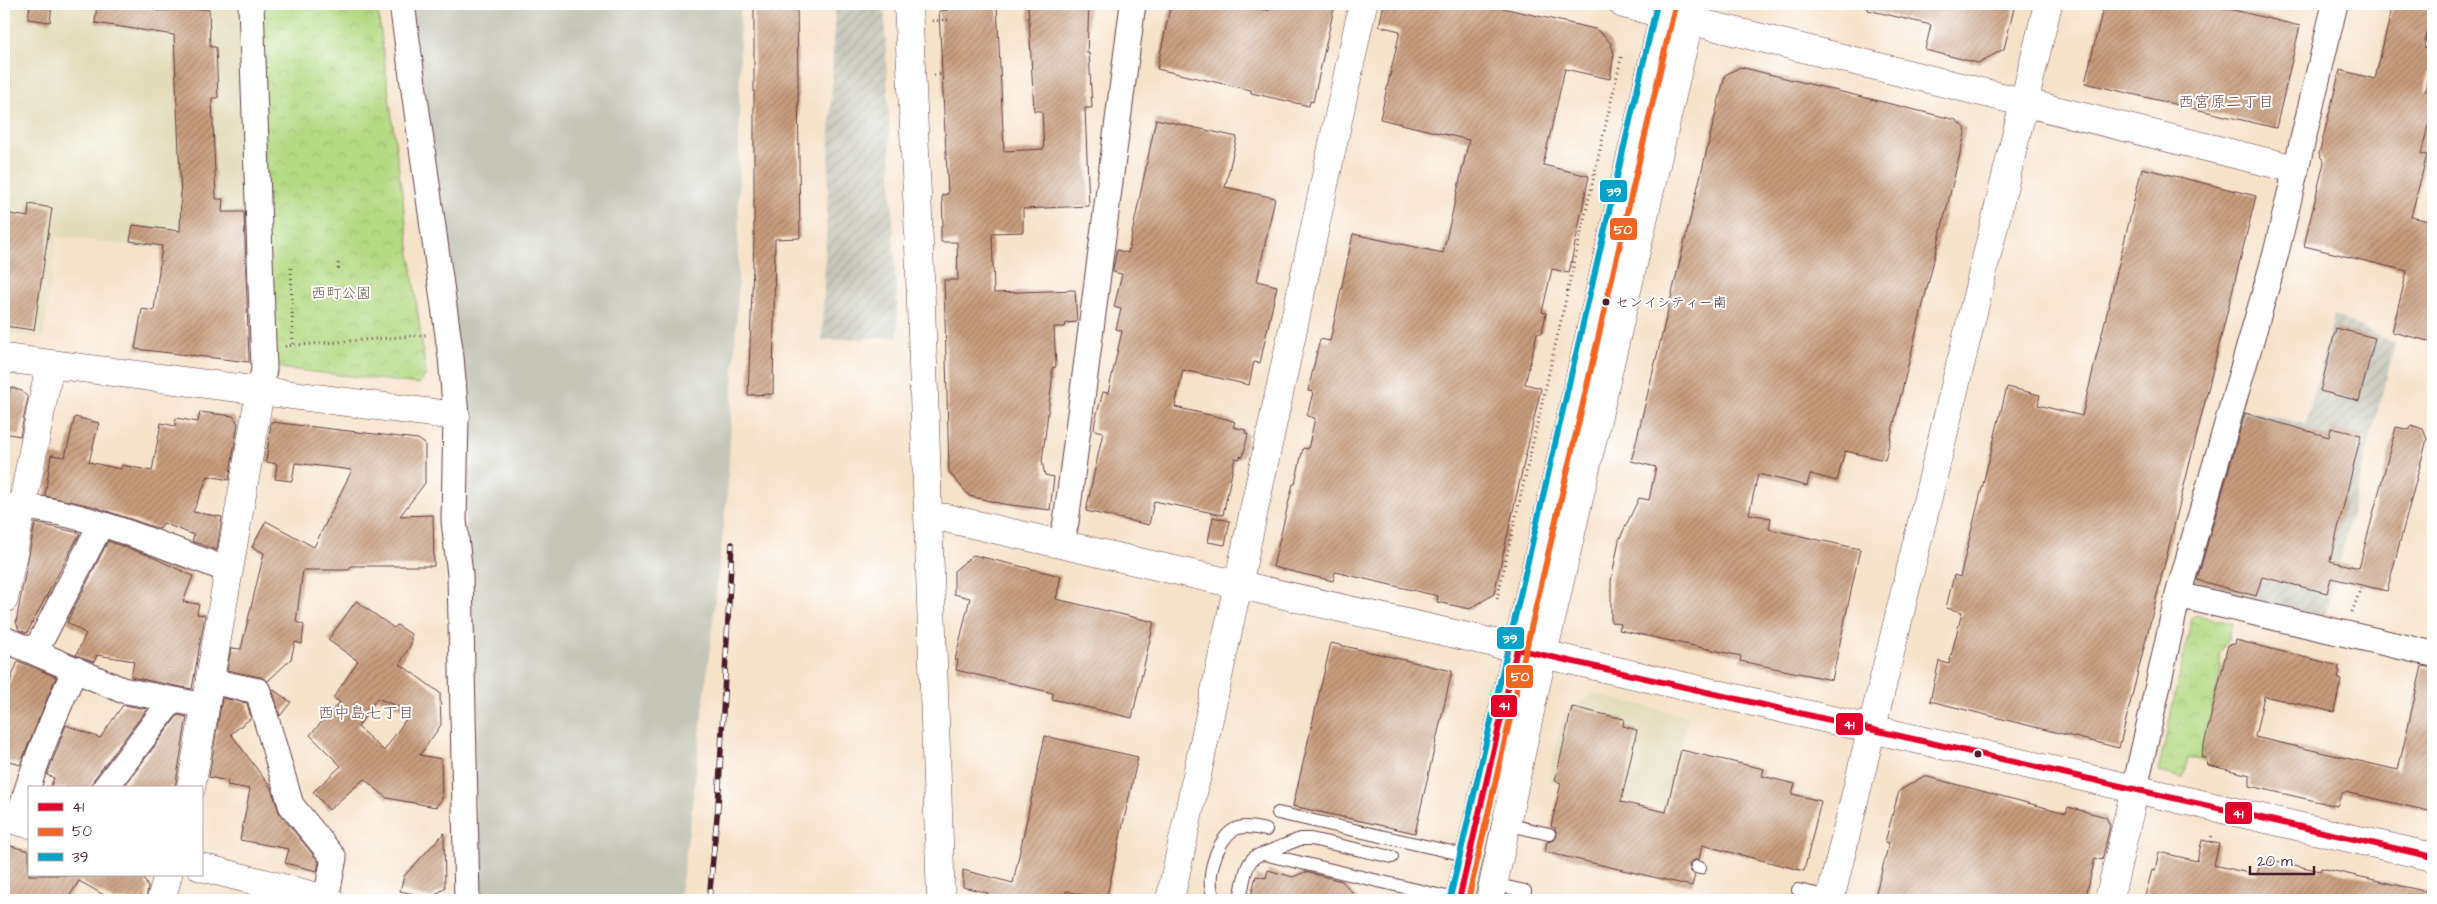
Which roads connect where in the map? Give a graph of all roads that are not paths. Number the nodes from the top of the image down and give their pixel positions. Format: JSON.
{"nodes":[{"id":1,"x":251,"y":4,"type":"edge"},
{"id":2,"x":402,"y":4,"type":"edge"},
{"id":3,"x":1133,"y":4,"type":"edge"},
{"id":4,"x":1362,"y":4,"type":"edge"},
{"id":5,"x":1623,"y":4,"type":"edge"},
{"id":6,"x":2048,"y":4,"type":"edge"},
{"id":7,"x":2336,"y":4,"type":"edge"},
{"id":8,"x":1678,"y":10,"type":"edge"},
{"id":9,"x":917,"y":13,"type":"edge"},
{"id":10,"x":2024,"y":102,"type":"junction"},
{"id":11,"x":2296,"y":170,"type":"junction"},
{"id":12,"x":4,"y":358,"type":"edge"},
{"id":13,"x":50,"y":364,"type":"junction"},
{"id":14,"x":260,"y":390,"type":"junction"},
{"id":15,"x":456,"y":416,"type":"junction"},
{"id":16,"x":13,"y":506,"type":"edge"},
{"id":17,"x":928,"y":518,"type":"junction"},
{"id":18,"x":101,"y":524,"type":"junction"},
{"id":19,"x":1060,"y":544,"type":"junction"},
{"id":20,"x":228,"y":570,"type":"junction"},
{"id":21,"x":1238,"y":586,"type":"junction"},
{"id":22,"x":2178,"y":594,"type":"junction"},
{"id":23,"x":4,"y":599,"type":"edge"},
{"id":24,"x":4,"y":639,"type":"edge"},
{"id":25,"x":1517,"y":649,"type":"junction"},
{"id":26,"x":34,"y":652,"type":"junction"},
{"id":27,"x":2433,"y":654,"type":"edge"},
{"id":28,"x":1544,"y":655,"type":"junction"},
{"id":29,"x":75,"y":670,"type":"junction"},
{"id":30,"x":208,"y":693,"type":"junction"},
{"id":31,"x":172,"y":700,"type":"junction"},
{"id":32,"x":1873,"y":730,"type":"junction"},
{"id":33,"x":28,"y":786,"type":"edge"},
{"id":34,"x":107,"y":786,"type":"edge"},
{"id":35,"x":190,"y":786,"type":"edge"},
{"id":36,"x":28,"y":787,"type":"edge"},
{"id":37,"x":2135,"y":788,"type":"junction"},
{"id":38,"x":1278,"y":812,"type":"dead end"},
{"id":39,"x":17,"y":821,"type":"edge"},
{"id":40,"x":1506,"y":824,"type":"junction"},
{"id":41,"x":1266,"y":830,"type":"dead end"},
{"id":42,"x":1549,"y":834,"type":"dead end"},
{"id":43,"x":1264,"y":854,"type":"junction"},
{"id":44,"x":1470,"y":856,"type":"junction"},
{"id":45,"x":1392,"y":857,"type":"dead end"},
{"id":46,"x":2433,"y":857,"type":"edge"},
{"id":47,"x":202,"y":867,"type":"edge"},
{"id":48,"x":168,"y":876,"type":"edge"},
{"id":49,"x":1525,"y":890,"type":"dead end"},
{"id":50,"x":1798,"y":890,"type":"dead end"},
{"id":51,"x":1491,"y":892,"type":"edge"},
{"id":52,"x":1238,"y":899,"type":"edge"},
{"id":53,"x":1831,"y":899,"type":"edge"},
{"id":54,"x":161,"y":900,"type":"edge"},
{"id":55,"x":328,"y":900,"type":"edge"},
{"id":56,"x":467,"y":900,"type":"edge"},
{"id":57,"x":941,"y":900,"type":"edge"},
{"id":58,"x":1170,"y":900,"type":"edge"},
{"id":59,"x":1217,"y":900,"type":"edge"},
{"id":60,"x":1459,"y":900,"type":"edge"},
{"id":61,"x":2109,"y":900,"type":"edge"}],
"edges":[{"from":1,"to":14,"type":"street"},
{"from":2,"to":15,"type":"street"},
{"from":3,"to":19,"type":"street"},
{"from":4,"to":21,"type":"street"},
{"from":5,"to":8,"type":"street"},
{"from":6,"to":10,"type":"street"},
{"from":7,"to":11,"type":"street"},
{"from":8,"to":10,"type":"street"},
{"from":8,"to":25,"type":"street"},
{"from":8,"to":28,"type":"street"},
{"from":9,"to":17,"type":"street"},
{"from":10,"to":11,"type":"street"},
{"from":10,"to":32,"type":"street"},
{"from":11,"to":22,"type":"street"},
{"from":12,"to":13,"type":"street"},
{"from":13,"to":14,"type":"street"},
{"from":13,"to":16,"type":"street"},
{"from":14,"to":15,"type":"street"},
{"from":14,"to":20,"type":"street"},
{"from":15,"to":56,"type":"street"},
{"from":16,"to":18,"type":"street"},
{"from":16,"to":23,"type":"street"},
{"from":17,"to":19,"type":"street"},
{"from":17,"to":57,"type":"street"},
{"from":18,"to":20,"type":"street"},
{"from":18,"to":26,"type":"street"},
{"from":19,"to":21,"type":"street"},
{"from":20,"to":30,"type":"street"},
{"from":21,"to":25,"type":"street"},
{"from":21,"to":58,"type":"street"},
{"from":22,"to":27,"type":"street"},
{"from":22,"to":37,"type":"street"},
{"from":24,"to":26,"type":"street"},
{"from":25,"to":28,"type":"street"},
{"from":25,"to":44,"type":"street"},
{"from":26,"to":29,"type":"street"},
{"from":28,"to":32,"type":"street"},
{"from":28,"to":40,"type":"street"},
{"from":29,"to":31,"type":"street"},
{"from":29,"to":33,"type":"street"},
{"from":30,"to":31,"type":"street"},
{"from":30,"to":35,"type":"street"},
{"from":30,"to":55,"type":"street"},
{"from":31,"to":34,"type":"street"},
{"from":32,"to":37,"type":"street"},
{"from":32,"to":53,"type":"street"},
{"from":36,"to":39,"type":"street"},
{"from":37,"to":46,"type":"street"},
{"from":37,"to":61,"type":"street"},
{"from":38,"to":44,"type":"lane"},
{"from":40,"to":42,"type":"lane"},
{"from":40,"to":51,"type":"street"},
{"from":41,"to":59,"type":"lane"},
{"from":43,"to":45,"type":"lane"},
{"from":43,"to":52,"type":"lane"},
{"from":43,"to":60,"type":"lane"},
{"from":44,"to":60,"type":"street"},
{"from":47,"to":55,"type":"street"},
{"from":48,"to":54,"type":"street"},
{"from":49,"to":51,"type":"lane"},
{"from":50,"to":53,"type":"lane"}]}
